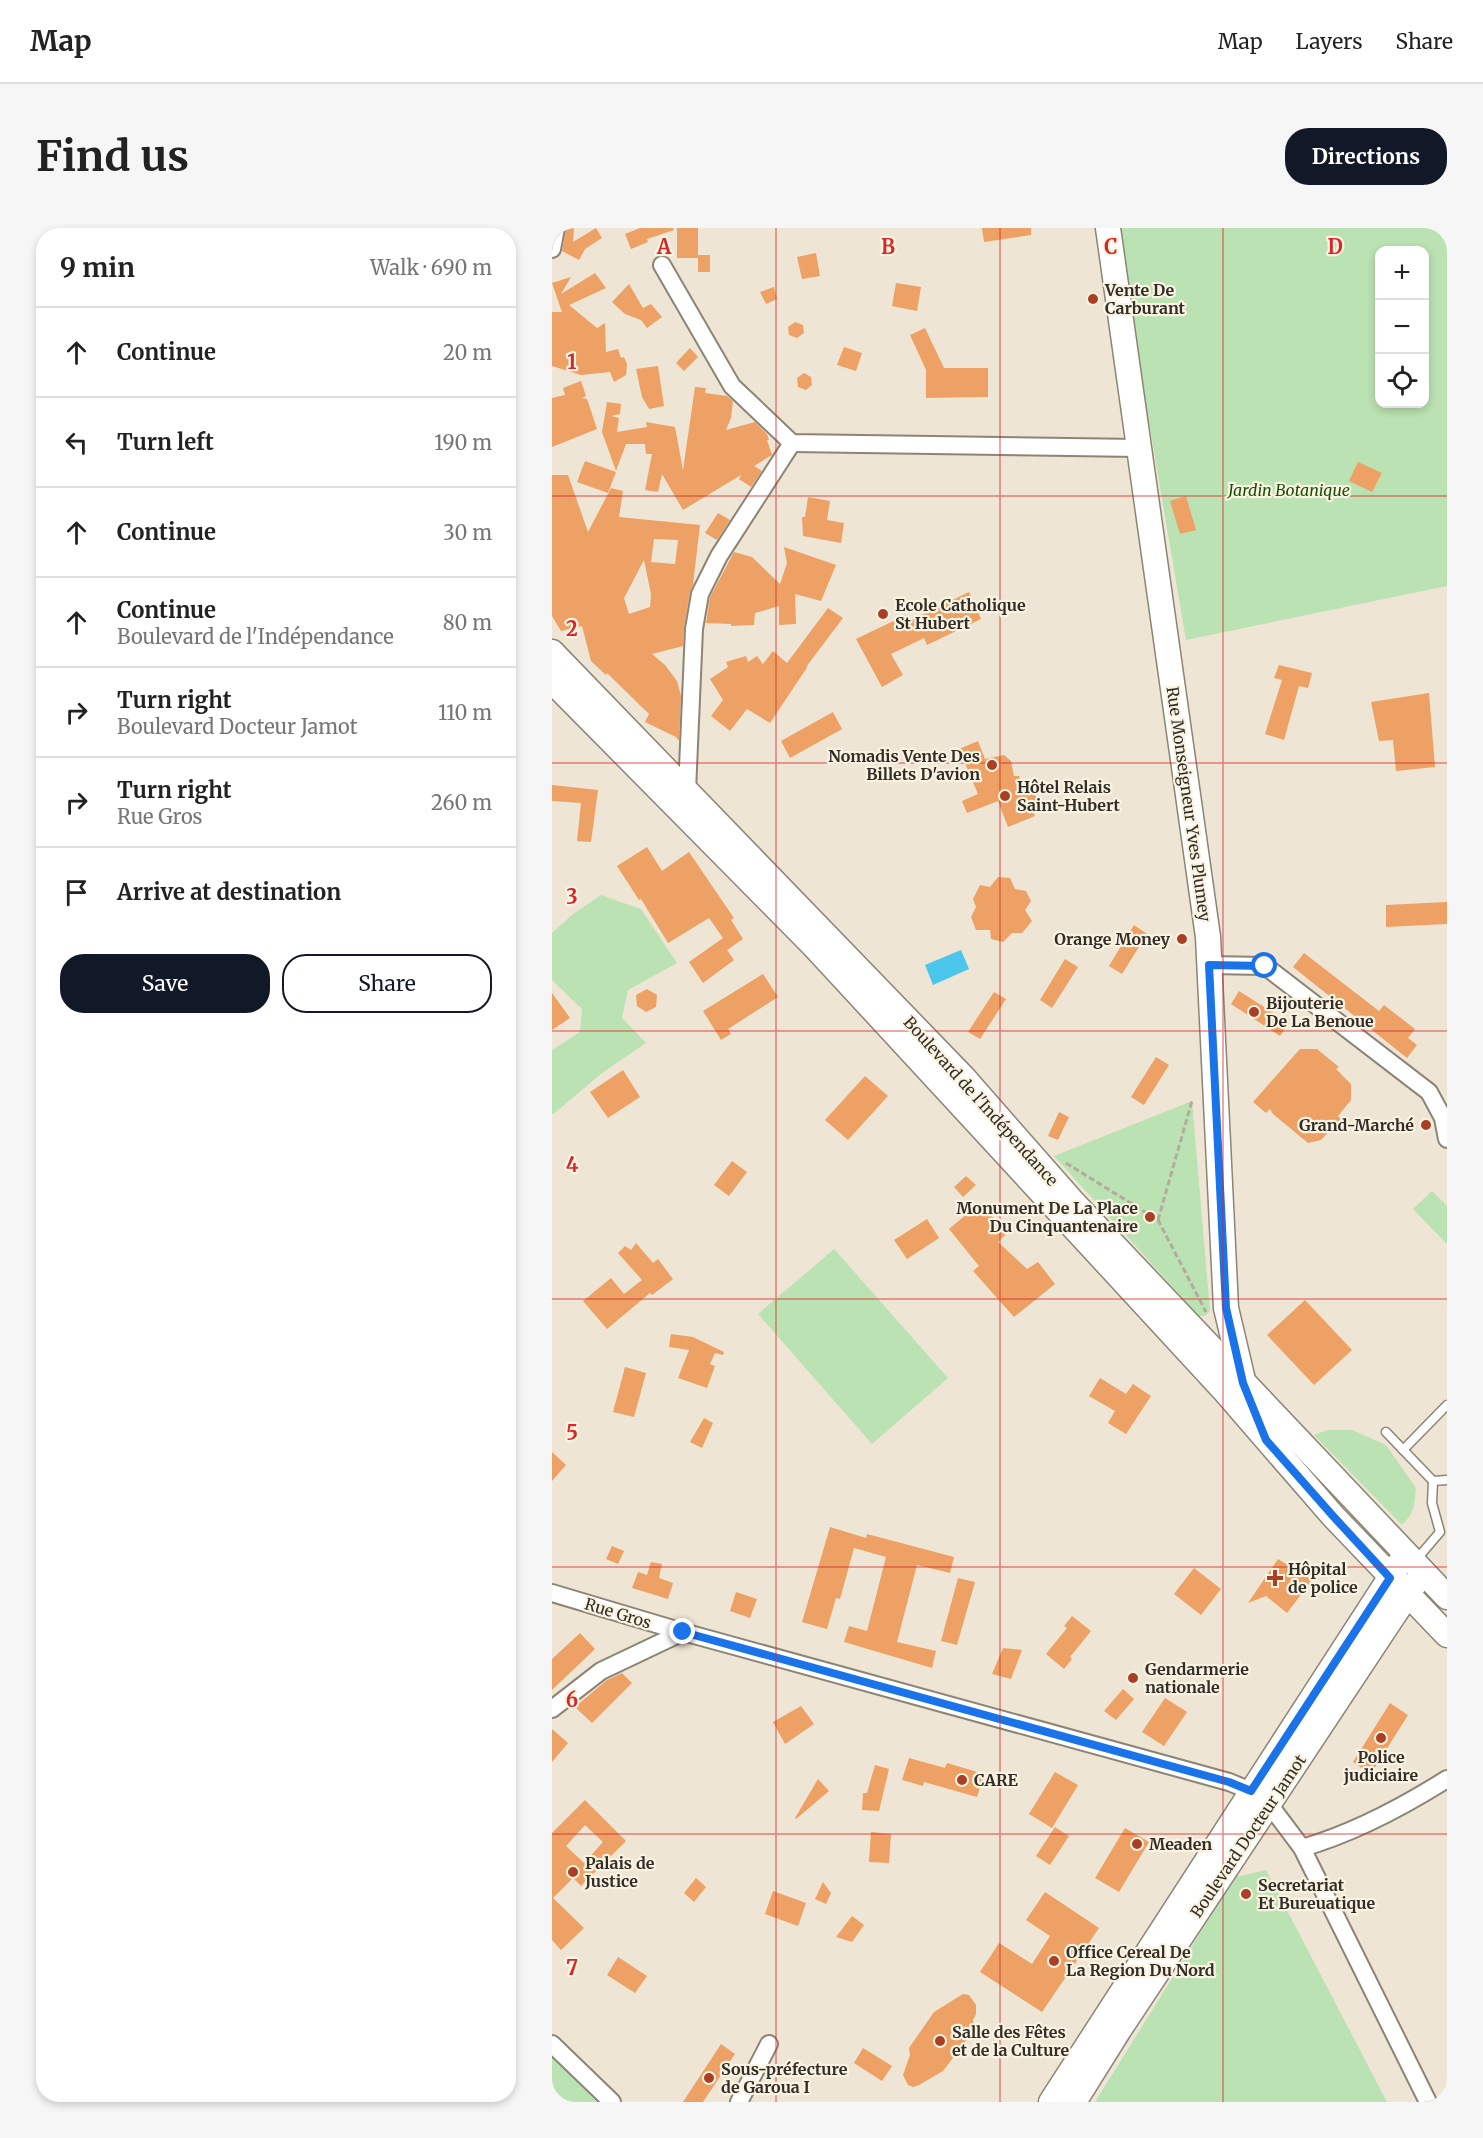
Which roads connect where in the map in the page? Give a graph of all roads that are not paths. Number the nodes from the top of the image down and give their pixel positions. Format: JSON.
{"nodes":[{"id":1,"x":556,"y":228,"type":"edge"},
{"id":2,"x":1108,"y":228,"type":"edge"},
{"id":3,"x":552,"y":249,"type":"edge"},
{"id":4,"x":662,"y":265,"type":"dead end"},
{"id":5,"x":792,"y":443,"type":"junction"},
{"id":6,"x":1139,"y":448,"type":"junction"},
{"id":7,"x":552,"y":652,"type":"edge"},
{"id":8,"x":552,"y":681,"type":"edge"},
{"id":9,"x":687,"y":791,"type":"junction"},
{"id":10,"x":1209,"y":965,"type":"junction"},
{"id":11,"x":1447,"y":1139,"type":"edge"},
{"id":12,"x":1243,"y":1383,"type":"junction"},
{"id":13,"x":1447,"y":1405,"type":"edge"},
{"id":14,"x":1386,"y":1432,"type":"dead end"},
{"id":15,"x":1266,"y":1440,"type":"junction"},
{"id":16,"x":1403,"y":1450,"type":"junction"},
{"id":17,"x":1447,"y":1480,"type":"edge"},
{"id":18,"x":1433,"y":1481,"type":"junction"},
{"id":19,"x":1443,"y":1534,"type":"edge"},
{"id":20,"x":1414,"y":1563,"type":"junction"},
{"id":21,"x":1399,"y":1586,"type":"junction"},
{"id":22,"x":552,"y":1593,"type":"edge"},
{"id":23,"x":1447,"y":1597,"type":"edge"},
{"id":24,"x":683,"y":1632,"type":"junction"},
{"id":25,"x":1447,"y":1635,"type":"edge"},
{"id":26,"x":552,"y":1709,"type":"edge"},
{"id":27,"x":1447,"y":1779,"type":"edge"},
{"id":28,"x":1260,"y":1798,"type":"junction"},
{"id":29,"x":1302,"y":1848,"type":"junction"},
{"id":30,"x":769,"y":2044,"type":"dead end"},
{"id":31,"x":554,"y":2049,"type":"edge"},
{"id":32,"x":612,"y":2102,"type":"edge"},
{"id":33,"x":739,"y":2102,"type":"edge"},
{"id":34,"x":1051,"y":2102,"type":"edge"},
{"id":35,"x":1074,"y":2102,"type":"edge"},
{"id":36,"x":1428,"y":2102,"type":"edge"}],
"edges":[{"from":1,"to":3,"type":"street"},
{"from":2,"to":6,"type":"main road","name":"Rue Monseigneur Yves Plumey"},
{"from":4,"to":5,"type":"street"},
{"from":5,"to":6,"type":"street"},
{"from":5,"to":9,"type":"street"},
{"from":6,"to":10,"type":"main road","name":"Rue Monseigneur Yves Plumey"},
{"from":7,"to":9,"type":"main road","name":"Boulevard de l'Indépendance"},
{"from":8,"to":15,"type":"main road","name":"Boulevard de l'Indépendance"},
{"from":9,"to":12,"type":"main road","name":"Boulevard de l'Indépendance"},
{"from":10,"to":11,"type":"street"},
{"from":10,"to":12,"type":"main road","name":"Rue Monseigneur Yves Plumey"},
{"from":12,"to":15,"type":"main road"},
{"from":12,"to":20,"type":"main road","name":"Boulevard de l'Indépendance"},
{"from":13,"to":16,"type":"lane"},
{"from":14,"to":16,"type":"lane"},
{"from":15,"to":21,"type":"main road","name":"Boulevard de l'Indépendance"},
{"from":16,"to":18,"type":"lane"},
{"from":17,"to":18,"type":"lane"},
{"from":18,"to":19,"type":"lane"},
{"from":19,"to":20,"type":"lane"},
{"from":20,"to":21,"type":"main road","name":"Boulevard Docteur Jamot"},
{"from":20,"to":23,"type":"main road","name":"Boulevard de l'Indépendance"},
{"from":21,"to":25,"type":"main road","name":"Boulevard de l'Indépendance"},
{"from":21,"to":28,"type":"main road","name":"Boulevard Docteur Jamot"},
{"from":22,"to":24,"type":"street","name":"Rue Gros"},
{"from":24,"to":26,"type":"street"},
{"from":24,"to":28,"type":"street","name":"Rue Gros"},
{"from":27,"to":29,"type":"street"},
{"from":28,"to":29,"type":"street"},
{"from":28,"to":34,"type":"main road","name":"Boulevard Docteur Jamot"},
{"from":28,"to":35,"type":"main road","name":"Boulevard Docteur Jamot"},
{"from":29,"to":36,"type":"street"},
{"from":30,"to":33,"type":"street"},
{"from":31,"to":32,"type":"street"}]}
